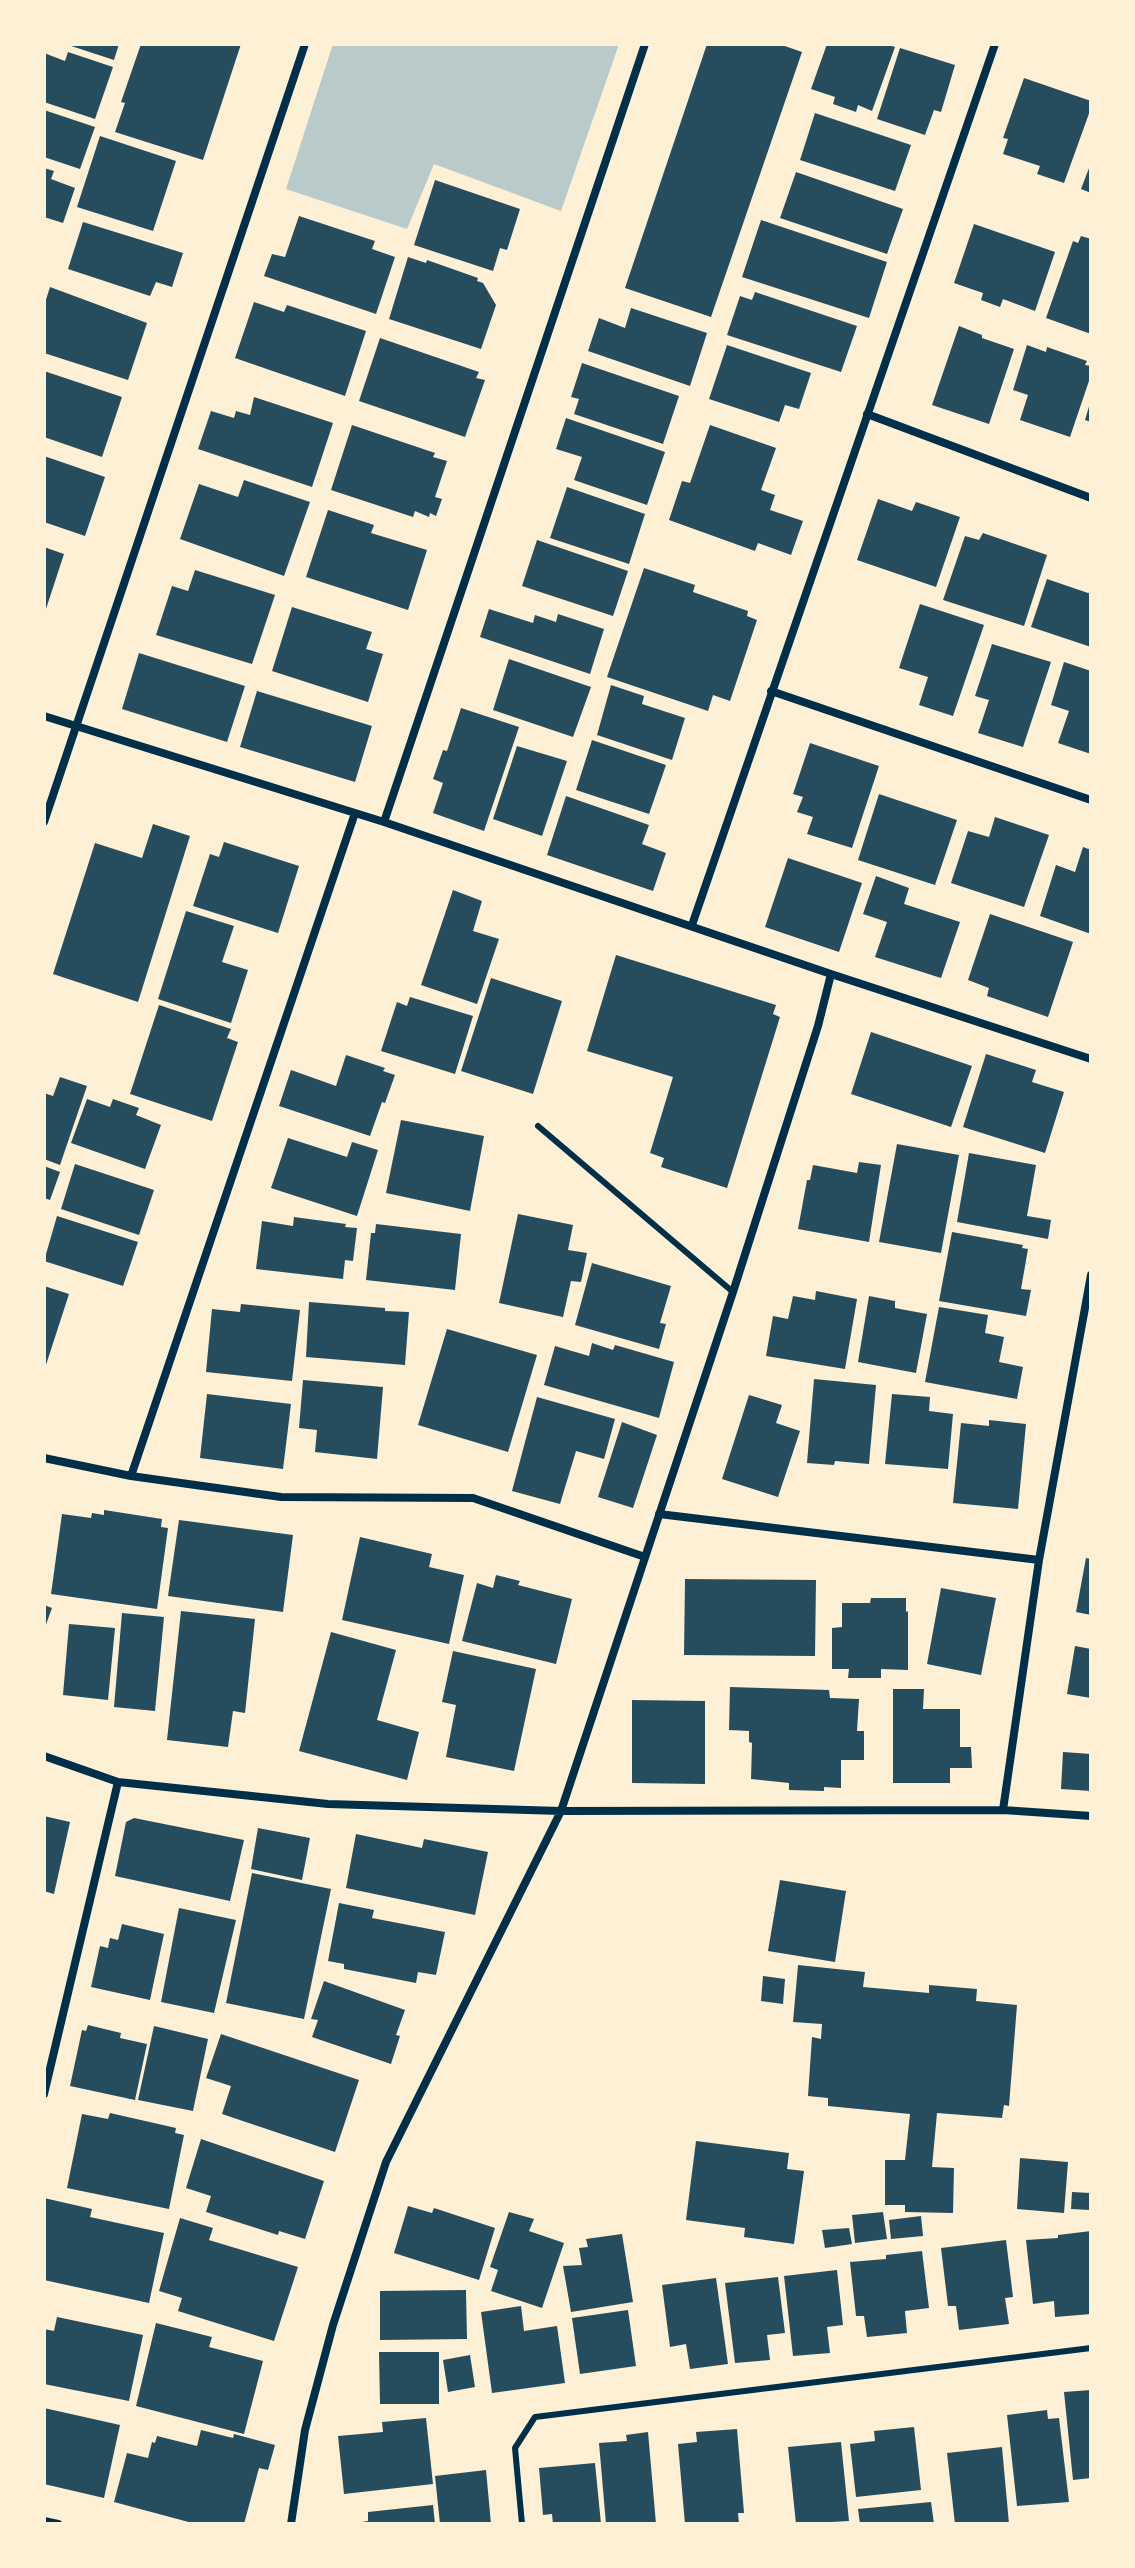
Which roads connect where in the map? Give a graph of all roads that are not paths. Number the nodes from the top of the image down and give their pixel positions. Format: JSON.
{"nodes":[{"id":1,"x":305,"y":44,"type":"edge"},
{"id":2,"x":645,"y":44,"type":"edge"},
{"id":3,"x":995,"y":44,"type":"edge"},
{"id":4,"x":867,"y":414,"type":"junction"},
{"id":5,"x":1091,"y":498,"type":"edge"},
{"id":6,"x":771,"y":691,"type":"junction"},
{"id":7,"x":44,"y":716,"type":"edge"},
{"id":8,"x":75,"y":726,"type":"junction"},
{"id":9,"x":1091,"y":800,"type":"edge"},
{"id":10,"x":355,"y":813,"type":"junction"},
{"id":11,"x":44,"y":822,"type":"edge"},
{"id":12,"x":384,"y":822,"type":"junction"},
{"id":13,"x":692,"y":925,"type":"junction"},
{"id":14,"x":831,"y":974,"type":"junction"},
{"id":15,"x":1091,"y":1059,"type":"edge"},
{"id":16,"x":538,"y":1126,"type":"dead end"},
{"id":17,"x":1091,"y":1275,"type":"edge"},
{"id":18,"x":733,"y":1292,"type":"junction"},
{"id":19,"x":44,"y":1458,"type":"edge"},
{"id":20,"x":131,"y":1476,"type":"junction"},
{"id":21,"x":659,"y":1514,"type":"junction"},
{"id":22,"x":645,"y":1557,"type":"junction"},
{"id":23,"x":1039,"y":1560,"type":"junction"},
{"id":24,"x":44,"y":1756,"type":"edge"},
{"id":25,"x":118,"y":1782,"type":"junction"},
{"id":26,"x":1003,"y":1810,"type":"junction"},
{"id":27,"x":561,"y":1811,"type":"junction"},
{"id":28,"x":1091,"y":1816,"type":"edge"},
{"id":29,"x":44,"y":2094,"type":"edge"},
{"id":30,"x":1091,"y":2348,"type":"edge"},
{"id":31,"x":44,"y":2521,"type":"edge"},
{"id":32,"x":58,"y":2524,"type":"edge"},
{"id":33,"x":291,"y":2524,"type":"edge"},
{"id":34,"x":522,"y":2524,"type":"edge"}],
"edges":[{"from":1,"to":8,"type":"street"},
{"from":2,"to":12,"type":"street"},
{"from":3,"to":4,"type":"street"},
{"from":4,"to":5,"type":"street"},
{"from":4,"to":6,"type":"street"},
{"from":6,"to":9,"type":"street"},
{"from":6,"to":13,"type":"street"},
{"from":7,"to":8,"type":"street"},
{"from":8,"to":10,"type":"street"},
{"from":8,"to":11,"type":"street"},
{"from":10,"to":12,"type":"street"},
{"from":10,"to":20,"type":"street"},
{"from":12,"to":13,"type":"street"},
{"from":13,"to":14,"type":"street"},
{"from":14,"to":15,"type":"street"},
{"from":14,"to":18,"type":"street"},
{"from":16,"to":18,"type":"lane"},
{"from":17,"to":23,"type":"street"},
{"from":18,"to":21,"type":"street"},
{"from":19,"to":20,"type":"street"},
{"from":20,"to":22,"type":"street"},
{"from":21,"to":22,"type":"street"},
{"from":21,"to":23,"type":"street"},
{"from":22,"to":27,"type":"street"},
{"from":23,"to":26,"type":"street"},
{"from":24,"to":25,"type":"street"},
{"from":25,"to":27,"type":"street"},
{"from":25,"to":29,"type":"street"},
{"from":26,"to":27,"type":"street"},
{"from":26,"to":28,"type":"street"},
{"from":27,"to":33,"type":"street"},
{"from":30,"to":34,"type":"lane"},
{"from":31,"to":32,"type":"street"}]}
